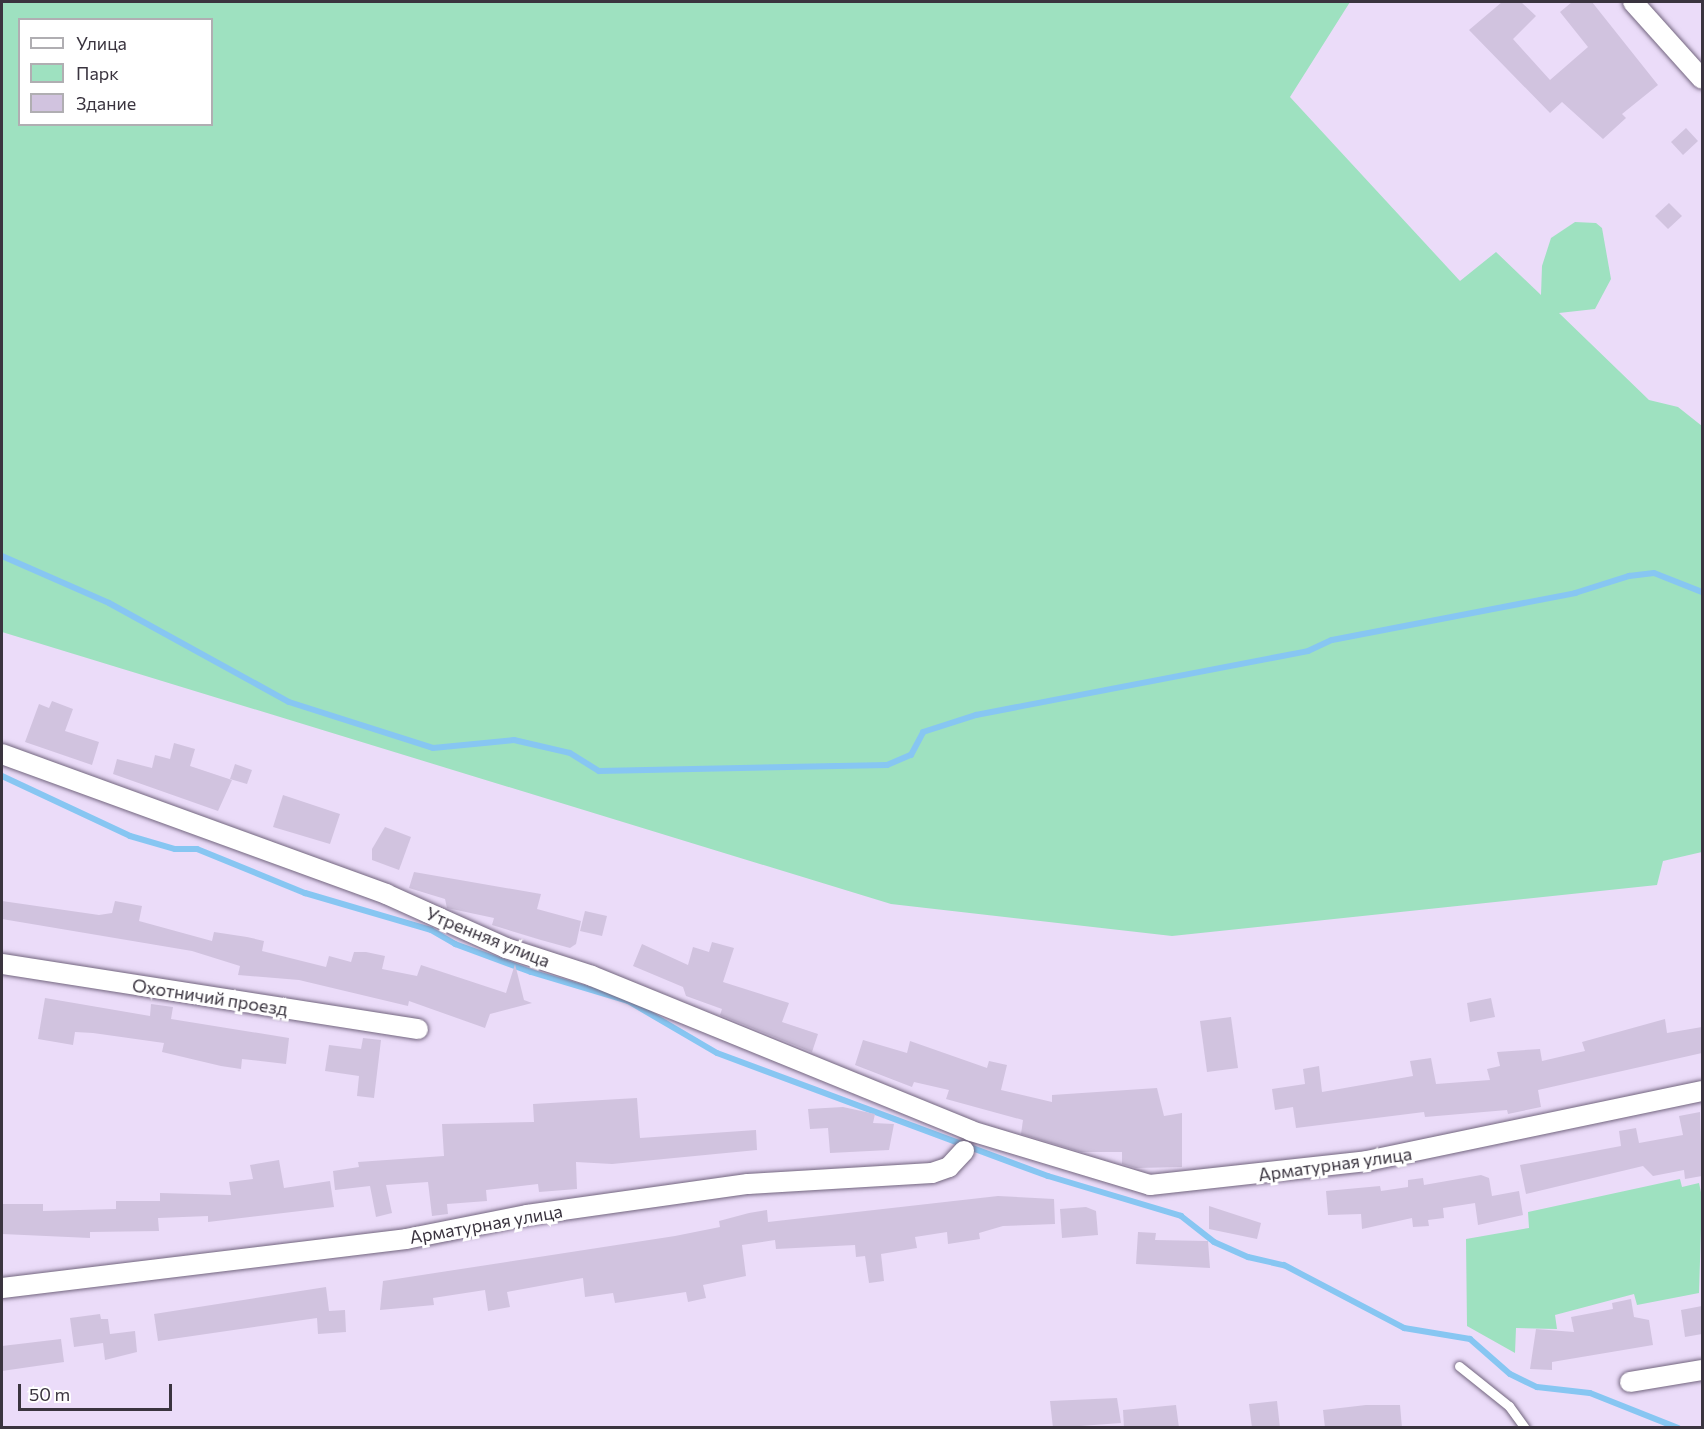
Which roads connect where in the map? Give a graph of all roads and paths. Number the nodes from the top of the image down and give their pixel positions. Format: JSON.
{"nodes":[{"id":1,"x":1633,"y":2,"type":"edge"},
{"id":2,"x":1702,"y":79,"type":"edge"},
{"id":3,"x":2,"y":753,"type":"edge"},
{"id":4,"x":2,"y":964,"type":"edge"},
{"id":5,"x":418,"y":1029,"type":"dead end"},
{"id":6,"x":1702,"y":1091,"type":"edge"},
{"id":7,"x":968,"y":1140,"type":"junction"},
{"id":8,"x":2,"y":1288,"type":"edge"},
{"id":9,"x":1459,"y":1366,"type":"dead end"},
{"id":10,"x":1702,"y":1370,"type":"edge"},
{"id":11,"x":1630,"y":1382,"type":"dead end"},
{"id":12,"x":1526,"y":1428,"type":"edge"}],
"edges":[{"from":1,"to":2,"type":"street"},
{"from":3,"to":7,"type":"street","name":"Утренняя улица"},
{"from":4,"to":5,"type":"street","name":"Охотничий проезд"},
{"from":6,"to":7,"type":"street","name":"Арматурная улица"},
{"from":7,"to":8,"type":"street","name":"Арматурная улица"},
{"from":9,"to":12,"type":"lane"},
{"from":10,"to":11,"type":"street"}]}
